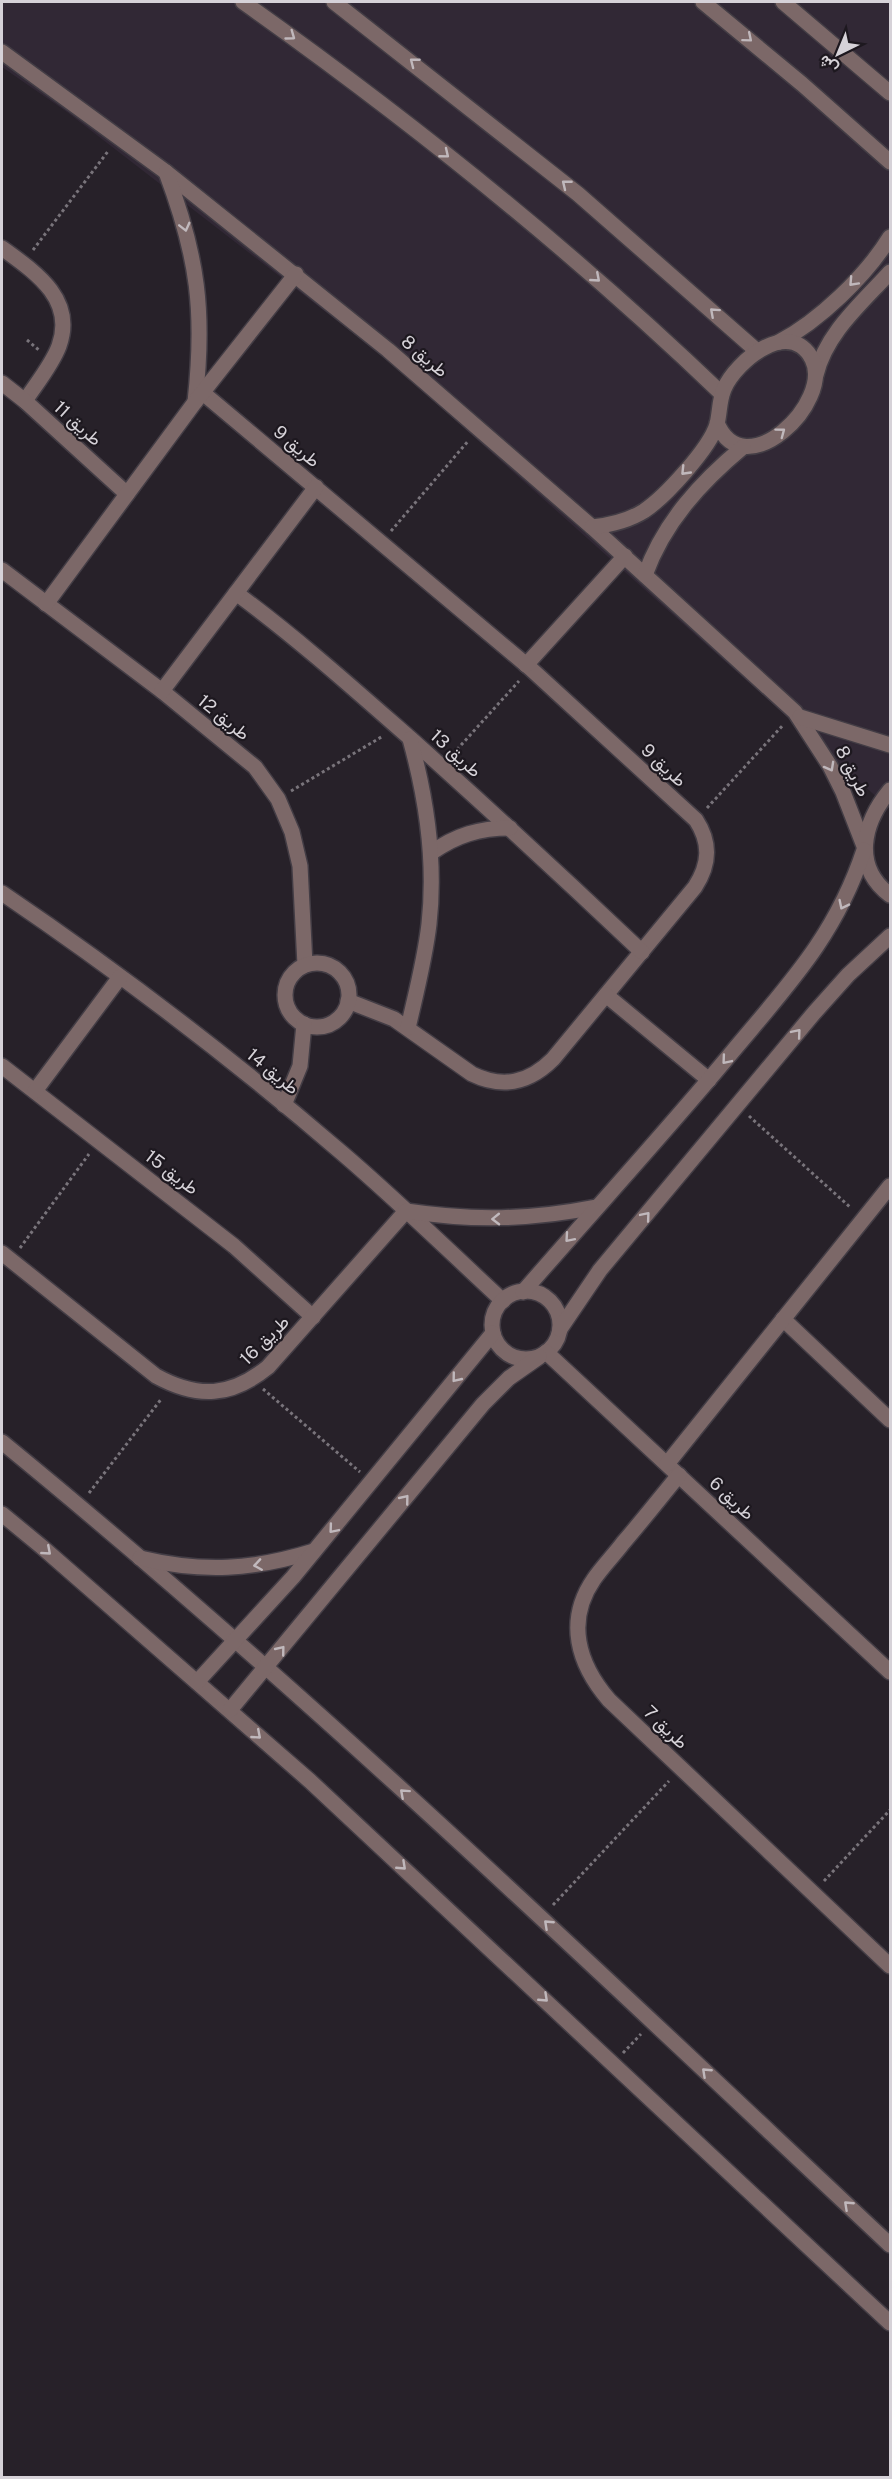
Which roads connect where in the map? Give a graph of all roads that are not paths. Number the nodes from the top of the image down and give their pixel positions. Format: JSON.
{"nodes":[{"id":1,"x":243,"y":2,"type":"edge"},
{"id":2,"x":334,"y":2,"type":"edge"},
{"id":3,"x":703,"y":2,"type":"edge"},
{"id":4,"x":783,"y":2,"type":"edge"},
{"id":5,"x":2,"y":52,"type":"edge"},
{"id":6,"x":891,"y":93,"type":"edge"},
{"id":7,"x":891,"y":162,"type":"edge"},
{"id":8,"x":166,"y":172,"type":"junction"},
{"id":9,"x":891,"y":237,"type":"edge"},
{"id":10,"x":2,"y":248,"type":"edge"},
{"id":11,"x":891,"y":272,"type":"edge"},
{"id":12,"x":296,"y":274,"type":"junction"},
{"id":13,"x":779,"y":342,"type":"junction"},
{"id":14,"x":757,"y":351,"type":"junction"},
{"id":15,"x":816,"y":375,"type":"junction"},
{"id":16,"x":2,"y":383,"type":"edge"},
{"id":17,"x":722,"y":394,"type":"junction"},
{"id":18,"x":199,"y":398,"type":"junction"},
{"id":19,"x":25,"y":401,"type":"junction"},
{"id":20,"x":717,"y":423,"type":"junction"},
{"id":21,"x":743,"y":447,"type":"junction"},
{"id":22,"x":316,"y":487,"type":"junction"},
{"id":23,"x":127,"y":494,"type":"junction"},
{"id":24,"x":592,"y":527,"type":"junction"},
{"id":25,"x":625,"y":556,"type":"junction"},
{"id":26,"x":2,"y":570,"type":"edge"},
{"id":27,"x":645,"y":575,"type":"junction"},
{"id":28,"x":236,"y":593,"type":"junction"},
{"id":29,"x":46,"y":604,"type":"junction"},
{"id":30,"x":528,"y":667,"type":"junction"},
{"id":31,"x":162,"y":692,"type":"junction"},
{"id":32,"x":797,"y":715,"type":"junction"},
{"id":33,"x":410,"y":738,"type":"junction"},
{"id":34,"x":891,"y":745,"type":"edge"},
{"id":35,"x":891,"y":790,"type":"edge"},
{"id":36,"x":510,"y":828,"type":"junction"},
{"id":37,"x":864,"y":848,"type":"junction"},
{"id":38,"x":431,"y":853,"type":"junction"},
{"id":39,"x":2,"y":893,"type":"edge"},
{"id":40,"x":891,"y":895,"type":"edge"},
{"id":41,"x":891,"y":936,"type":"edge"},
{"id":42,"x":642,"y":952,"type":"junction"},
{"id":43,"x":305,"y":965,"type":"junction"},
{"id":44,"x":120,"y":977,"type":"junction"},
{"id":45,"x":606,"y":995,"type":"junction"},
{"id":46,"x":348,"y":1001,"type":"junction"},
{"id":47,"x":304,"y":1024,"type":"junction"},
{"id":48,"x":408,"y":1028,"type":"junction"},
{"id":49,"x":2,"y":1066,"type":"edge"},
{"id":50,"x":709,"y":1080,"type":"junction"},
{"id":51,"x":35,"y":1091,"type":"junction"},
{"id":52,"x":284,"y":1105,"type":"junction"},
{"id":53,"x":891,"y":1186,"type":"edge"},
{"id":54,"x":596,"y":1207,"type":"junction"},
{"id":55,"x":406,"y":1211,"type":"junction"},
{"id":56,"x":6,"y":1257,"type":"edge"},
{"id":57,"x":523,"y":1292,"type":"junction"},
{"id":58,"x":503,"y":1301,"type":"junction"},
{"id":59,"x":313,"y":1317,"type":"junction"},
{"id":60,"x":783,"y":1319,"type":"junction"},
{"id":61,"x":560,"y":1329,"type":"junction"},
{"id":62,"x":493,"y":1333,"type":"junction"},
{"id":63,"x":542,"y":1354,"type":"junction"},
{"id":64,"x":891,"y":1420,"type":"edge"},
{"id":65,"x":2,"y":1442,"type":"edge"},
{"id":66,"x":667,"y":1464,"type":"junction"},
{"id":67,"x":679,"y":1475,"type":"junction"},
{"id":68,"x":2,"y":1514,"type":"edge"},
{"id":69,"x":314,"y":1551,"type":"junction"},
{"id":70,"x":139,"y":1558,"type":"junction"},
{"id":71,"x":236,"y":1641,"type":"junction"},
{"id":72,"x":267,"y":1668,"type":"junction"},
{"id":73,"x":891,"y":1672,"type":"edge"},
{"id":74,"x":197,"y":1682,"type":"junction"},
{"id":75,"x":230,"y":1710,"type":"junction"},
{"id":76,"x":891,"y":1966,"type":"edge"},
{"id":77,"x":891,"y":2245,"type":"edge"},
{"id":78,"x":891,"y":2323,"type":"edge"}],
"edges":[{"from":1,"to":17,"type":"street","one_way":true},
{"from":14,"to":2,"type":"street","one_way":true},
{"from":3,"to":7,"type":"street","one_way":true},
{"from":4,"to":6,"type":"street"},
{"from":5,"to":8,"type":"street","name":"طريق 8"},
{"from":8,"to":12,"type":"street","name":"طريق 8"},
{"from":8,"to":18,"type":"street","one_way":true},
{"from":9,"to":13,"type":"street","one_way":true},
{"from":10,"to":19,"type":"street"},
{"from":11,"to":15,"type":"street"},
{"from":12,"to":18,"type":"street"},
{"from":12,"to":24,"type":"street","name":"طريق 8"},
{"from":13,"to":14,"type":"street"},
{"from":13,"to":15,"type":"street"},
{"from":14,"to":17,"type":"street"},
{"from":21,"to":15,"type":"street","one_way":true},
{"from":16,"to":19,"type":"street","name":"طريق 11"},
{"from":17,"to":20,"type":"street"},
{"from":18,"to":22,"type":"street","name":"طريق 9"},
{"from":18,"to":23,"type":"street"},
{"from":19,"to":23,"type":"street","name":"طريق 11"},
{"from":20,"to":21,"type":"street"},
{"from":20,"to":24,"type":"street","one_way":true},
{"from":21,"to":27,"type":"street"},
{"from":22,"to":28,"type":"street"},
{"from":22,"to":30,"type":"street","name":"طريق 9"},
{"from":23,"to":29,"type":"street"},
{"from":24,"to":25,"type":"street","name":"طريق 8"},
{"from":25,"to":27,"type":"street","name":"طريق 8"},
{"from":25,"to":30,"type":"street"},
{"from":26,"to":29,"type":"street","name":"طريق 12"},
{"from":27,"to":32,"type":"street","name":"طريق 8"},
{"from":28,"to":31,"type":"street"},
{"from":28,"to":33,"type":"street","name":"طريق 13"},
{"from":29,"to":31,"type":"street","name":"طريق 12"},
{"from":30,"to":42,"type":"street","name":"طريق 9"},
{"from":31,"to":43,"type":"street","name":"طريق 12"},
{"from":32,"to":34,"type":"street","name":"طريق 8"},
{"from":32,"to":37,"type":"street","name":"طريق 8","one_way":true},
{"from":33,"to":36,"type":"street","name":"طريق 13"},
{"from":33,"to":38,"type":"street"},
{"from":35,"to":37,"type":"street"},
{"from":36,"to":38,"type":"street"},
{"from":36,"to":42,"type":"street","name":"طريق 13"},
{"from":37,"to":40,"type":"street","name":"طريق 8"},
{"from":37,"to":50,"type":"street","one_way":true},
{"from":38,"to":48,"type":"street"},
{"from":39,"to":44,"type":"street","name":"طريق 14"},
{"from":61,"to":41,"type":"street","one_way":true},
{"from":42,"to":45,"type":"street","name":"طريق 9"},
{"from":43,"to":46,"type":"street"},
{"from":43,"to":47,"type":"street"},
{"from":44,"to":51,"type":"street"},
{"from":44,"to":52,"type":"street","name":"طريق 14"},
{"from":45,"to":48,"type":"street","name":"طريق 9"},
{"from":45,"to":50,"type":"street"},
{"from":46,"to":47,"type":"street"},
{"from":46,"to":48,"type":"street","name":"طريق 9"},
{"from":47,"to":52,"type":"street"},
{"from":49,"to":51,"type":"street","name":"طريق 15"},
{"from":50,"to":54,"type":"street"},
{"from":51,"to":59,"type":"street","name":"طريق 15"},
{"from":52,"to":55,"type":"street","name":"طريق 14"},
{"from":53,"to":60,"type":"street"},
{"from":54,"to":55,"type":"street","one_way":true},
{"from":54,"to":57,"type":"street","one_way":true},
{"from":55,"to":58,"type":"street","name":"طريق 14"},
{"from":55,"to":59,"type":"street","name":"طريق 16"},
{"from":56,"to":59,"type":"street","name":"طريق 16"},
{"from":57,"to":58,"type":"street"},
{"from":57,"to":61,"type":"street"},
{"from":58,"to":62,"type":"street"},
{"from":60,"to":64,"type":"street"},
{"from":60,"to":66,"type":"street"},
{"from":61,"to":63,"type":"street"},
{"from":62,"to":63,"type":"street"},
{"from":62,"to":69,"type":"street","one_way":true},
{"from":63,"to":66,"type":"street","name":"طريق 6"},
{"from":72,"to":63,"type":"street","one_way":true},
{"from":65,"to":70,"type":"street"},
{"from":66,"to":67,"type":"street","name":"طريق 6"},
{"from":67,"to":73,"type":"street","name":"طريق 6"},
{"from":67,"to":76,"type":"street","name":"طريق 7"},
{"from":68,"to":74,"type":"street","one_way":true},
{"from":69,"to":70,"type":"street","one_way":true},
{"from":69,"to":71,"type":"street"},
{"from":70,"to":71,"type":"street"},
{"from":71,"to":72,"type":"street"},
{"from":71,"to":74,"type":"street"},
{"from":72,"to":75,"type":"street"},
{"from":77,"to":72,"type":"street","one_way":true},
{"from":74,"to":75,"type":"street"},
{"from":75,"to":78,"type":"street","one_way":true}]}
